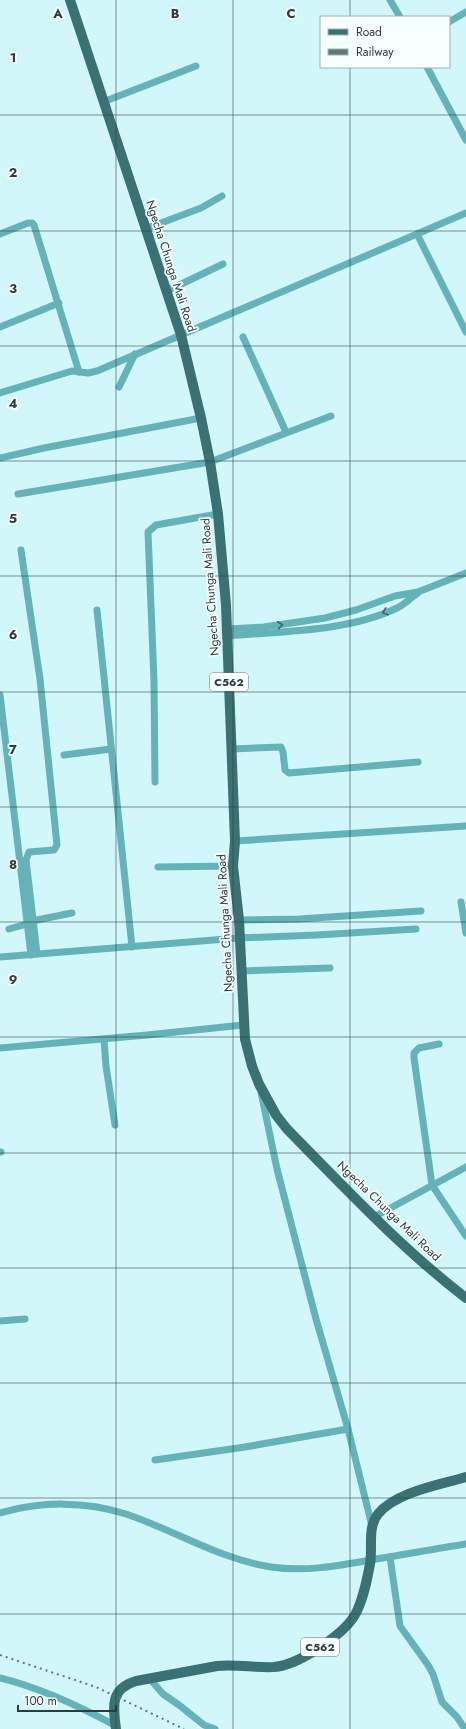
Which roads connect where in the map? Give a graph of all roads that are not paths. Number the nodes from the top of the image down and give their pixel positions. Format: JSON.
{"nodes":[{"id":1,"x":70,"y":0,"type":"edge"},
{"id":2,"x":390,"y":0,"type":"edge"},
{"id":3,"x":466,"y":12,"type":"edge"},
{"id":4,"x":399,"y":16,"type":"edge"},
{"id":5,"x":450,"y":21,"type":"edge"},
{"id":6,"x":196,"y":66,"type":"dead end"},
{"id":7,"x":428,"y":68,"type":"edge"},
{"id":8,"x":103,"y":102,"type":"junction"},
{"id":9,"x":466,"y":140,"type":"edge"},
{"id":10,"x":222,"y":196,"type":"dead end"},
{"id":11,"x":466,"y":213,"type":"edge"},
{"id":12,"x":145,"y":229,"type":"junction"},
{"id":13,"x":0,"y":234,"type":"edge"},
{"id":14,"x":417,"y":234,"type":"junction"},
{"id":15,"x":223,"y":264,"type":"dead end"},
{"id":16,"x":167,"y":291,"type":"junction"},
{"id":17,"x":59,"y":303,"type":"junction"},
{"id":18,"x":0,"y":327,"type":"edge"},
{"id":19,"x":466,"y":332,"type":"edge"},
{"id":20,"x":181,"y":335,"type":"junction"},
{"id":21,"x":243,"y":337,"type":"dead end"},
{"id":22,"x":135,"y":354,"type":"junction"},
{"id":23,"x":79,"y":372,"type":"junction"},
{"id":24,"x":119,"y":387,"type":"dead end"},
{"id":25,"x":0,"y":393,"type":"edge"},
{"id":26,"x":331,"y":416,"type":"dead end"},
{"id":27,"x":201,"y":418,"type":"junction"},
{"id":28,"x":286,"y":432,"type":"junction"},
{"id":29,"x":0,"y":458,"type":"edge"},
{"id":30,"x":210,"y":462,"type":"junction"},
{"id":31,"x":18,"y":494,"type":"dead end"},
{"id":32,"x":218,"y":514,"type":"junction"},
{"id":33,"x":21,"y":550,"type":"dead end"},
{"id":34,"x":464,"y":576,"type":"edge"},
{"id":35,"x":418,"y":592,"type":"junction"},
{"id":36,"x":97,"y":610,"type":"dead end"},
{"id":37,"x":227,"y":632,"type":"junction"},
{"id":38,"x":0,"y":695,"type":"edge"},
{"id":39,"x":112,"y":748,"type":"junction"},
{"id":40,"x":232,"y":749,"type":"junction"},
{"id":41,"x":64,"y":755,"type":"dead end"},
{"id":42,"x":418,"y":762,"type":"dead end"},
{"id":43,"x":156,"y":782,"type":"dead end"},
{"id":44,"x":466,"y":826,"type":"edge"},
{"id":45,"x":235,"y":841,"type":"junction"},
{"id":46,"x":233,"y":866,"type":"junction"},
{"id":47,"x":158,"y":867,"type":"dead end"},
{"id":48,"x":461,"y":902,"type":"dead end"},
{"id":49,"x":421,"y":911,"type":"dead end"},
{"id":50,"x":72,"y":913,"type":"dead end"},
{"id":51,"x":238,"y":920,"type":"junction"},
{"id":52,"x":30,"y":923,"type":"junction"},
{"id":53,"x":9,"y":929,"type":"dead end"},
{"id":54,"x":416,"y":929,"type":"dead end"},
{"id":55,"x":466,"y":933,"type":"edge"},
{"id":56,"x":239,"y":938,"type":"junction"},
{"id":57,"x":132,"y":947,"type":"junction"},
{"id":58,"x":34,"y":954,"type":"junction"},
{"id":59,"x":0,"y":957,"type":"edge"},
{"id":60,"x":330,"y":968,"type":"dead end"},
{"id":61,"x":241,"y":971,"type":"junction"},
{"id":62,"x":243,"y":1025,"type":"junction"},
{"id":63,"x":104,"y":1039,"type":"junction"},
{"id":64,"x":439,"y":1044,"type":"dead end"},
{"id":65,"x":0,"y":1048,"type":"edge"},
{"id":66,"x":259,"y":1084,"type":"junction"},
{"id":67,"x":115,"y":1125,"type":"dead end"},
{"id":68,"x":466,"y":1167,"type":"edge"},
{"id":69,"x":432,"y":1185,"type":"junction"},
{"id":70,"x":374,"y":1217,"type":"junction"},
{"id":71,"x":466,"y":1236,"type":"edge"},
{"id":72,"x":466,"y":1298,"type":"edge"},
{"id":73,"x":25,"y":1319,"type":"dead end"},
{"id":74,"x":0,"y":1321,"type":"edge"},
{"id":75,"x":348,"y":1429,"type":"junction"},
{"id":76,"x":155,"y":1460,"type":"dead end"},
{"id":77,"x":466,"y":1477,"type":"edge"},
{"id":78,"x":0,"y":1513,"type":"edge"},
{"id":79,"x":372,"y":1527,"type":"junction"},
{"id":80,"x":466,"y":1544,"type":"edge"},
{"id":81,"x":390,"y":1558,"type":"junction"},
{"id":82,"x":371,"y":1560,"type":"junction"},
{"id":83,"x":0,"y":1678,"type":"edge"},
{"id":84,"x":150,"y":1679,"type":"junction"},
{"id":85,"x":116,"y":1728,"type":"edge"},
{"id":86,"x":215,"y":1729,"type":"edge"},
{"id":87,"x":465,"y":1729,"type":"edge"}],
"edges":[{"from":1,"to":8,"type":"main road","name":"Ngecha Chunga Mali Road","number":"C562"},
{"from":2,"to":4,"type":"street"},
{"from":3,"to":5,"type":"street"},
{"from":6,"to":8,"type":"street"},
{"from":7,"to":9,"type":"street"},
{"from":8,"to":12,"type":"main road","name":"Ngecha Chunga Mali Road","number":"C562"},
{"from":10,"to":12,"type":"street"},
{"from":11,"to":14,"type":"street"},
{"from":12,"to":16,"type":"main road","name":"Ngecha Chunga Mali Road","number":"C562"},
{"from":13,"to":17,"type":"street"},
{"from":14,"to":19,"type":"street"},
{"from":14,"to":20,"type":"street"},
{"from":15,"to":16,"type":"street"},
{"from":16,"to":20,"type":"main road","name":"Ngecha Chunga Mali Road","number":"C562"},
{"from":17,"to":18,"type":"street"},
{"from":17,"to":23,"type":"street"},
{"from":20,"to":22,"type":"street"},
{"from":20,"to":27,"type":"main road","name":"Ngecha Chunga Mali Road","number":"C562"},
{"from":21,"to":28,"type":"street"},
{"from":22,"to":23,"type":"street"},
{"from":22,"to":24,"type":"street"},
{"from":23,"to":25,"type":"street"},
{"from":26,"to":28,"type":"street"},
{"from":27,"to":29,"type":"street"},
{"from":27,"to":30,"type":"main road","name":"Ngecha Chunga Mali Road","number":"C562"},
{"from":28,"to":30,"type":"street"},
{"from":30,"to":31,"type":"street"},
{"from":30,"to":32,"type":"main road","name":"Ngecha Chunga Mali Road","number":"C562"},
{"from":32,"to":37,"type":"main road","name":"Ngecha Chunga Mali Road","number":"C562"},
{"from":32,"to":43,"type":"street"},
{"from":33,"to":52,"type":"street"},
{"from":34,"to":35,"type":"street"},
{"from":37,"to":35,"type":"street","one_way":true},
{"from":35,"to":37,"type":"street","one_way":true},
{"from":36,"to":39,"type":"street"},
{"from":37,"to":40,"type":"main road","name":"Ngecha Chunga Mali Road","number":"C562"},
{"from":38,"to":52,"type":"street"},
{"from":39,"to":41,"type":"street"},
{"from":39,"to":57,"type":"street"},
{"from":40,"to":42,"type":"street"},
{"from":40,"to":45,"type":"main road","name":"Ngecha Chunga Mali Road","number":"C562"},
{"from":44,"to":45,"type":"street"},
{"from":45,"to":46,"type":"main road","name":"Ngecha Chunga Mali Road","number":"C562"},
{"from":46,"to":47,"type":"street"},
{"from":46,"to":51,"type":"main road","name":"Ngecha Chunga Mali Road","number":"C562"},
{"from":48,"to":55,"type":"street"},
{"from":49,"to":51,"type":"street"},
{"from":50,"to":52,"type":"street"},
{"from":51,"to":56,"type":"main road","name":"Ngecha Chunga Mali Road","number":"C562"},
{"from":52,"to":53,"type":"street"},
{"from":52,"to":58,"type":"street"},
{"from":54,"to":56,"type":"street"},
{"from":56,"to":57,"type":"street"},
{"from":56,"to":61,"type":"main road","name":"Ngecha Chunga Mali Road","number":"C562"},
{"from":57,"to":58,"type":"street"},
{"from":58,"to":59,"type":"street"},
{"from":60,"to":61,"type":"street"},
{"from":61,"to":62,"type":"main road","name":"Ngecha Chunga Mali Road","number":"C562"},
{"from":62,"to":63,"type":"street"},
{"from":62,"to":66,"type":"main road","name":"Ngecha Chunga Mali Road","number":"C562"},
{"from":63,"to":65,"type":"street"},
{"from":63,"to":67,"type":"street"},
{"from":64,"to":69,"type":"street"},
{"from":66,"to":70,"type":"main road","name":"Ngecha Chunga Mali Road","number":"C562"},
{"from":66,"to":75,"type":"street"},
{"from":68,"to":69,"type":"street"},
{"from":69,"to":70,"type":"street"},
{"from":69,"to":71,"type":"street"},
{"from":70,"to":72,"type":"main road","name":"Ngecha Chunga Mali Road","number":"C562"},
{"from":73,"to":74,"type":"street"},
{"from":75,"to":76,"type":"street"},
{"from":75,"to":79,"type":"street"},
{"from":77,"to":79,"type":"main road","number":"C562"},
{"from":78,"to":82,"type":"street"},
{"from":79,"to":82,"type":"main road","number":"C562"},
{"from":80,"to":81,"type":"street"},
{"from":81,"to":82,"type":"street"},
{"from":81,"to":87,"type":"street"},
{"from":82,"to":84,"type":"main road","number":"C562"},
{"from":83,"to":85,"type":"street"},
{"from":84,"to":85,"type":"main road","number":"C562"},
{"from":84,"to":86,"type":"street"}]}
